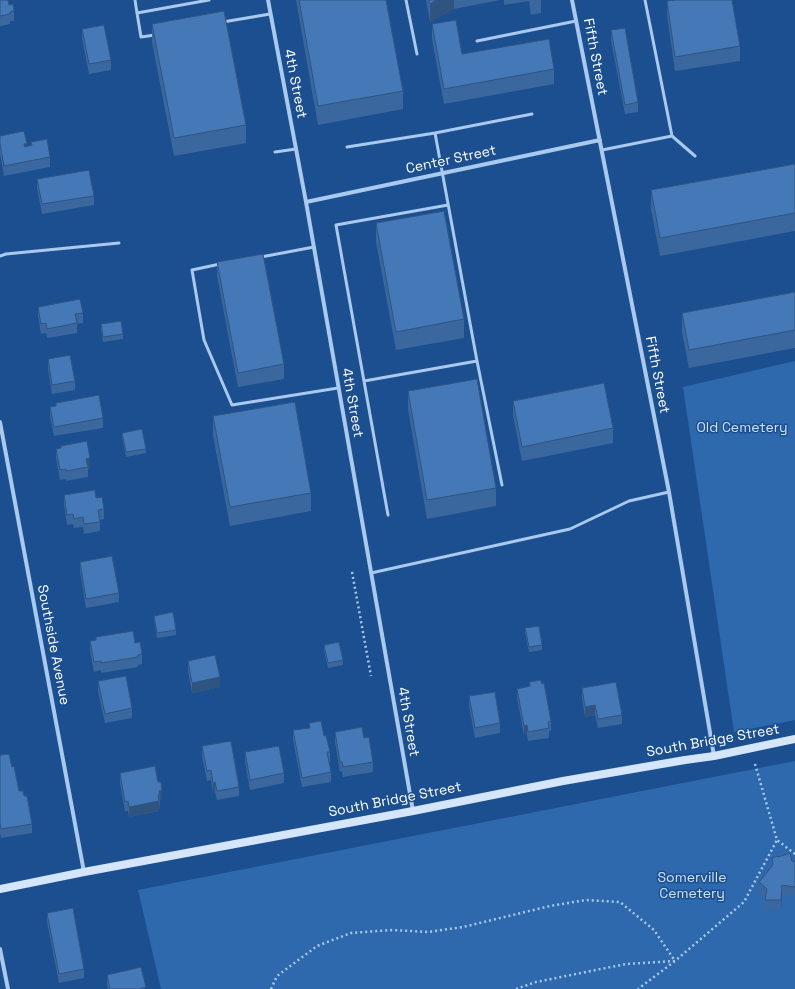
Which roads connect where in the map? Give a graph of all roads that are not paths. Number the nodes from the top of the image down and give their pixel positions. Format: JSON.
{"nodes":[{"id":1,"x":135,"y":0,"type":"edge"},
{"id":2,"x":209,"y":0,"type":"edge"},
{"id":3,"x":268,"y":0,"type":"edge"},
{"id":4,"x":406,"y":0,"type":"edge"},
{"id":5,"x":572,"y":0,"type":"edge"},
{"id":6,"x":646,"y":0,"type":"edge"},
{"id":7,"x":137,"y":13,"type":"junction"},
{"id":8,"x":270,"y":14,"type":"junction"},
{"id":9,"x":576,"y":21,"type":"junction"},
{"id":10,"x":218,"y":23,"type":"edge"},
{"id":11,"x":157,"y":34,"type":"edge"},
{"id":12,"x":477,"y":41,"type":"dead end"},
{"id":13,"x":417,"y":54,"type":"dead end"},
{"id":14,"x":532,"y":114,"type":"dead end"},
{"id":15,"x":435,"y":133,"type":"junction"},
{"id":16,"x":672,"y":136,"type":"junction"},
{"id":17,"x":600,"y":140,"type":"junction"},
{"id":18,"x":347,"y":147,"type":"dead end"},
{"id":19,"x":296,"y":149,"type":"junction"},
{"id":20,"x":602,"y":150,"type":"junction"},
{"id":21,"x":275,"y":152,"type":"dead end"},
{"id":22,"x":695,"y":156,"type":"dead end"},
{"id":23,"x":442,"y":173,"type":"junction"},
{"id":24,"x":306,"y":202,"type":"junction"},
{"id":25,"x":448,"y":206,"type":"junction"},
{"id":26,"x":119,"y":243,"type":"dead end"},
{"id":27,"x":314,"y":247,"type":"junction"},
{"id":28,"x":0,"y":256,"type":"edge"},
{"id":29,"x":254,"y":258,"type":"edge"},
{"id":30,"x":223,"y":264,"type":"edge"},
{"id":31,"x":477,"y":361,"type":"junction"},
{"id":32,"x":364,"y":381,"type":"junction"},
{"id":33,"x":338,"y":388,"type":"junction"},
{"id":34,"x":0,"y":422,"type":"edge"},
{"id":35,"x":502,"y":485,"type":"dead end"},
{"id":36,"x":669,"y":492,"type":"junction"},
{"id":37,"x":388,"y":515,"type":"dead end"},
{"id":38,"x":371,"y":573,"type":"junction"},
{"id":39,"x":795,"y":739,"type":"edge"},
{"id":40,"x":714,"y":756,"type":"junction"},
{"id":41,"x":413,"y":811,"type":"junction"},
{"id":42,"x":84,"y":872,"type":"junction"},
{"id":43,"x":0,"y":890,"type":"edge"},
{"id":44,"x":0,"y":949,"type":"edge"},
{"id":45,"x":8,"y":989,"type":"edge"}],
"edges":[{"from":1,"to":7,"type":"lane"},
{"from":2,"to":7,"type":"lane"},
{"from":3,"to":8,"type":"street","name":"4th Street"},
{"from":4,"to":13,"type":"lane"},
{"from":5,"to":9,"type":"street","name":"Fifth Street"},
{"from":6,"to":16,"type":"lane"},
{"from":7,"to":11,"type":"lane"},
{"from":8,"to":10,"type":"lane"},
{"from":8,"to":19,"type":"street","name":"4th Street"},
{"from":9,"to":12,"type":"lane"},
{"from":9,"to":17,"type":"street","name":"Fifth Street"},
{"from":14,"to":15,"type":"lane"},
{"from":15,"to":18,"type":"lane"},
{"from":15,"to":23,"type":"lane"},
{"from":16,"to":20,"type":"lane"},
{"from":16,"to":22,"type":"lane"},
{"from":17,"to":20,"type":"street","name":"Fifth Street"},
{"from":17,"to":23,"type":"street","name":"Center Street"},
{"from":19,"to":21,"type":"lane"},
{"from":19,"to":24,"type":"street","name":"4th Street"},
{"from":20,"to":36,"type":"street","name":"Fifth Street"},
{"from":23,"to":24,"type":"street","name":"Center Street"},
{"from":23,"to":25,"type":"lane"},
{"from":24,"to":27,"type":"street","name":"4th Street"},
{"from":25,"to":31,"type":"lane"},
{"from":25,"to":32,"type":"lane"},
{"from":26,"to":28,"type":"lane"},
{"from":27,"to":29,"type":"lane"},
{"from":27,"to":33,"type":"street","name":"4th Street"},
{"from":30,"to":33,"type":"lane"},
{"from":31,"to":32,"type":"lane"},
{"from":31,"to":35,"type":"lane"},
{"from":32,"to":37,"type":"lane"},
{"from":33,"to":38,"type":"street","name":"4th Street"},
{"from":34,"to":42,"type":"street","name":"Southside Avenue"},
{"from":36,"to":38,"type":"lane"},
{"from":36,"to":40,"type":"street","name":"Fifth Street"},
{"from":38,"to":41,"type":"street","name":"4th Street"},
{"from":39,"to":40,"type":"street","name":"South Bridge Street"},
{"from":40,"to":41,"type":"street","name":"South Bridge Street"},
{"from":41,"to":42,"type":"street","name":"South Bridge Street"},
{"from":42,"to":43,"type":"street","name":"South Bridge Street"},
{"from":44,"to":45,"type":"street"}]}
